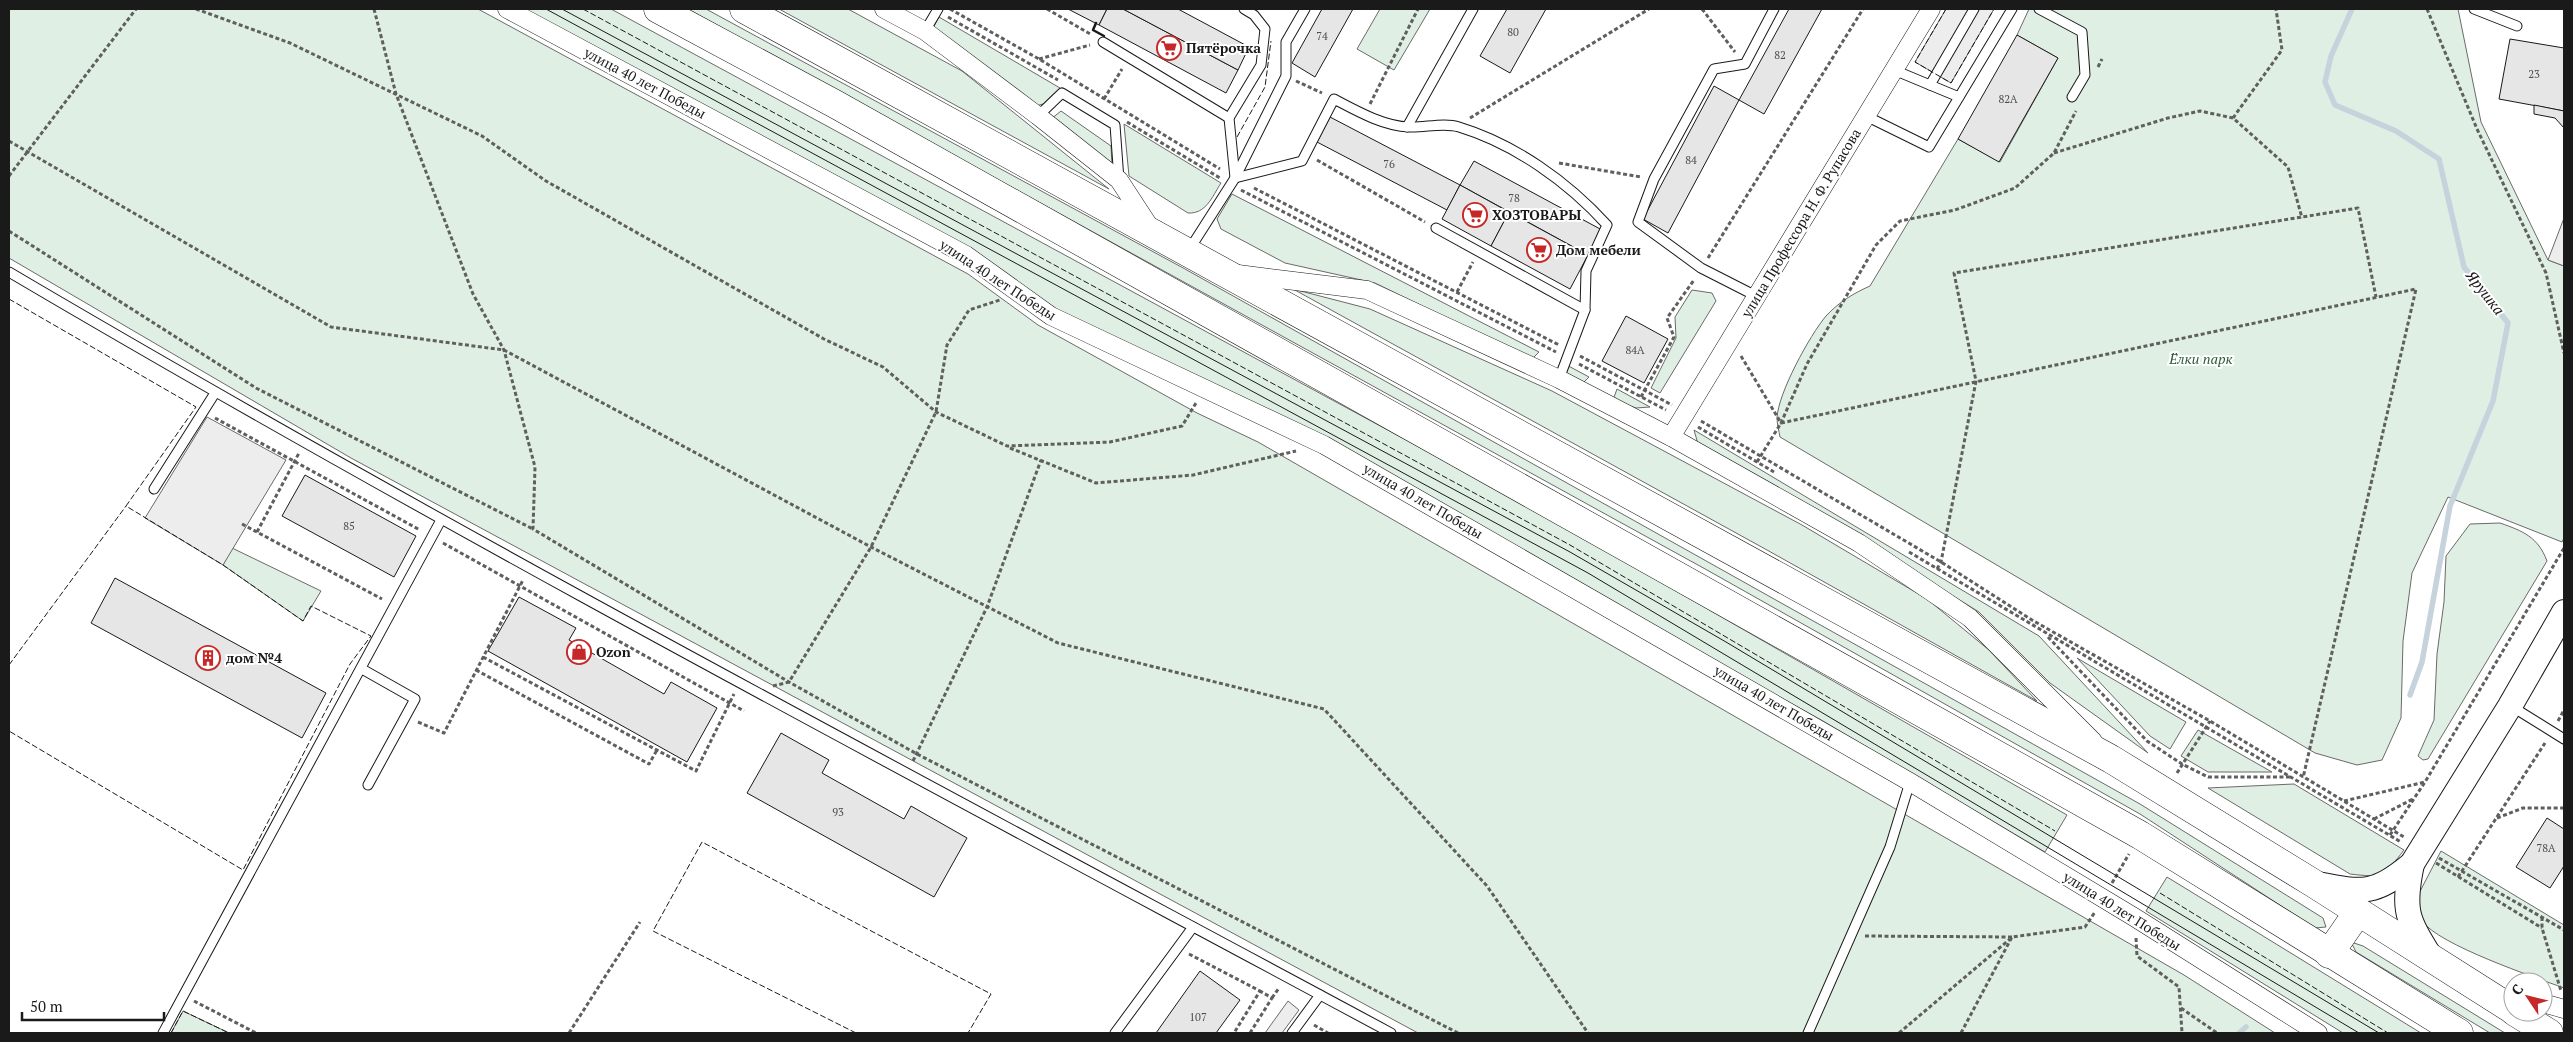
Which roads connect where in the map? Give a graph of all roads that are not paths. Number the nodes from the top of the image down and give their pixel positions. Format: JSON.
{"nodes":[{"id":1,"x":507,"y":9,"type":"edge"},
{"id":2,"x":658,"y":9,"type":"edge"},
{"id":3,"x":744,"y":9,"type":"edge"},
{"id":4,"x":884,"y":9,"type":"edge"},
{"id":5,"x":938,"y":9,"type":"edge"},
{"id":6,"x":1244,"y":9,"type":"edge"},
{"id":7,"x":1305,"y":9,"type":"edge"},
{"id":8,"x":1473,"y":9,"type":"edge"},
{"id":9,"x":1774,"y":9,"type":"edge"},
{"id":10,"x":1931,"y":9,"type":"edge"},
{"id":11,"x":1974,"y":9,"type":"edge"},
{"id":12,"x":2012,"y":9,"type":"edge"},
{"id":13,"x":2039,"y":9,"type":"edge"},
{"id":14,"x":2474,"y":9,"type":"edge"},
{"id":15,"x":2517,"y":26,"type":"dead end"},
{"id":16,"x":925,"y":31,"type":"junction"},
{"id":17,"x":1103,"y":42,"type":"road end"},
{"id":18,"x":1894,"y":70,"type":"junction"},
{"id":19,"x":1930,"y":85,"type":"junction"},
{"id":20,"x":1959,"y":97,"type":"junction"},
{"id":21,"x":2076,"y":100,"type":"road end"},
{"id":22,"x":1038,"y":116,"type":"junction"},
{"id":23,"x":1866,"y":116,"type":"junction"},
{"id":24,"x":1229,"y":118,"type":"junction"},
{"id":25,"x":1407,"y":127,"type":"junction"},
{"id":26,"x":1235,"y":178,"type":"junction"},
{"id":27,"x":1119,"y":180,"type":"junction"},
{"id":28,"x":1436,"y":228,"type":"dead end"},
{"id":29,"x":1153,"y":232,"type":"junction"},
{"id":30,"x":1188,"y":252,"type":"junction"},
{"id":31,"x":9,"y":272,"type":"edge"},
{"id":32,"x":1225,"y":272,"type":"junction"},
{"id":33,"x":1756,"y":296,"type":"junction"},
{"id":34,"x":1585,"y":310,"type":"junction"},
{"id":35,"x":1559,"y":379,"type":"junction"},
{"id":36,"x":215,"y":393,"type":"junction"},
{"id":37,"x":1671,"y":437,"type":"junction"},
{"id":38,"x":154,"y":489,"type":"dead end"},
{"id":39,"x":441,"y":520,"type":"junction"},
{"id":40,"x":2564,"y":612,"type":"edge"},
{"id":41,"x":362,"y":669,"type":"junction"},
{"id":42,"x":2510,"y":706,"type":"junction"},
{"id":43,"x":2564,"y":739,"type":"edge"},
{"id":44,"x":2111,"y":759,"type":"junction"},
{"id":45,"x":1910,"y":782,"type":"junction"},
{"id":46,"x":368,"y":785,"type":"dead end"},
{"id":47,"x":2417,"y":856,"type":"junction"},
{"id":48,"x":2312,"y":883,"type":"junction"},
{"id":49,"x":2358,"y":912,"type":"junction"},
{"id":50,"x":1192,"y":926,"type":"junction"},
{"id":51,"x":2329,"y":954,"type":"junction"},
{"id":52,"x":2432,"y":958,"type":"junction"},
{"id":53,"x":2470,"y":984,"type":"junction"},
{"id":54,"x":2503,"y":992,"type":"edge"},
{"id":55,"x":1320,"y":995,"type":"junction"},
{"id":56,"x":2503,"y":1004,"type":"edge"},
{"id":57,"x":2532,"y":1022,"type":"edge"},
{"id":58,"x":163,"y":1033,"type":"edge"},
{"id":59,"x":1115,"y":1033,"type":"edge"},
{"id":60,"x":1292,"y":1033,"type":"edge"},
{"id":61,"x":1391,"y":1033,"type":"edge"},
{"id":62,"x":1808,"y":1033,"type":"edge"},
{"id":63,"x":2318,"y":1033,"type":"edge"},
{"id":64,"x":2459,"y":1033,"type":"edge"},
{"id":65,"x":2549,"y":1033,"type":"edge"}],
"edges":[{"from":1,"to":45,"type":"street","name":"улица 40 лет Победы"},
{"from":2,"to":51,"type":"main road"},
{"from":3,"to":29,"type":"main road"},
{"from":4,"to":16,"type":"street"},
{"from":5,"to":16,"type":"lane"},
{"from":6,"to":24,"type":"lane"},
{"from":7,"to":26,"type":"lane"},
{"from":8,"to":25,"type":"lane"},
{"from":9,"to":33,"type":"lane"},
{"from":10,"to":18,"type":"street","name":"улица Профессора Н. Ф. Рупасова"},
{"from":11,"to":19,"type":"lane"},
{"from":12,"to":20,"type":"lane"},
{"from":13,"to":21,"type":"lane"},
{"from":14,"to":15,"type":"lane"},
{"from":16,"to":22,"type":"street"},
{"from":17,"to":24,"type":"lane"},
{"from":18,"to":19,"type":"lane"},
{"from":18,"to":23,"type":"street","name":"улица Профессора Н. Ф. Рупасова"},
{"from":19,"to":20,"type":"lane"},
{"from":20,"to":23,"type":"lane"},
{"from":22,"to":27,"type":"street"},
{"from":22,"to":27,"type":"lane"},
{"from":23,"to":33,"type":"street","name":"улица Профессора Н. Ф. Рупасова"},
{"from":24,"to":26,"type":"lane"},
{"from":25,"to":26,"type":"lane"},
{"from":25,"to":34,"type":"lane"},
{"from":26,"to":30,"type":"lane"},
{"from":27,"to":29,"type":"street"},
{"from":28,"to":34,"type":"lane"},
{"from":29,"to":30,"type":"main road"},
{"from":30,"to":32,"type":"main road"},
{"from":31,"to":36,"type":"lane"},
{"from":32,"to":35,"type":"street"},
{"from":32,"to":44,"type":"main road"},
{"from":33,"to":37,"type":"street","name":"улица Профессора Н. Ф. Рупасова"},
{"from":34,"to":35,"type":"lane"},
{"from":35,"to":37,"type":"street"},
{"from":36,"to":38,"type":"lane"},
{"from":36,"to":39,"type":"lane"},
{"from":37,"to":44,"type":"street"},
{"from":39,"to":41,"type":"lane"},
{"from":39,"to":50,"type":"lane"},
{"from":40,"to":42,"type":"street"},
{"from":41,"to":46,"type":"lane"},
{"from":41,"to":58,"type":"lane"},
{"from":42,"to":43,"type":"lane"},
{"from":42,"to":47,"type":"street"},
{"from":44,"to":48,"type":"main road"},
{"from":45,"to":62,"type":"lane"},
{"from":45,"to":63,"type":"street","name":"улица 40 лет Победы"},
{"from":47,"to":48,"type":"street"},
{"from":47,"to":52,"type":"street"},
{"from":48,"to":49,"type":"main road"},
{"from":49,"to":51,"type":"main road"},
{"from":49,"to":52,"type":"main road"},
{"from":50,"to":55,"type":"lane"},
{"from":50,"to":59,"type":"lane"},
{"from":51,"to":64,"type":"main road"},
{"from":52,"to":53,"type":"main road"},
{"from":53,"to":54,"type":"street"},
{"from":53,"to":56,"type":"main road"},
{"from":55,"to":60,"type":"lane"},
{"from":55,"to":61,"type":"lane"},
{"from":57,"to":65,"type":"main road"}]}
